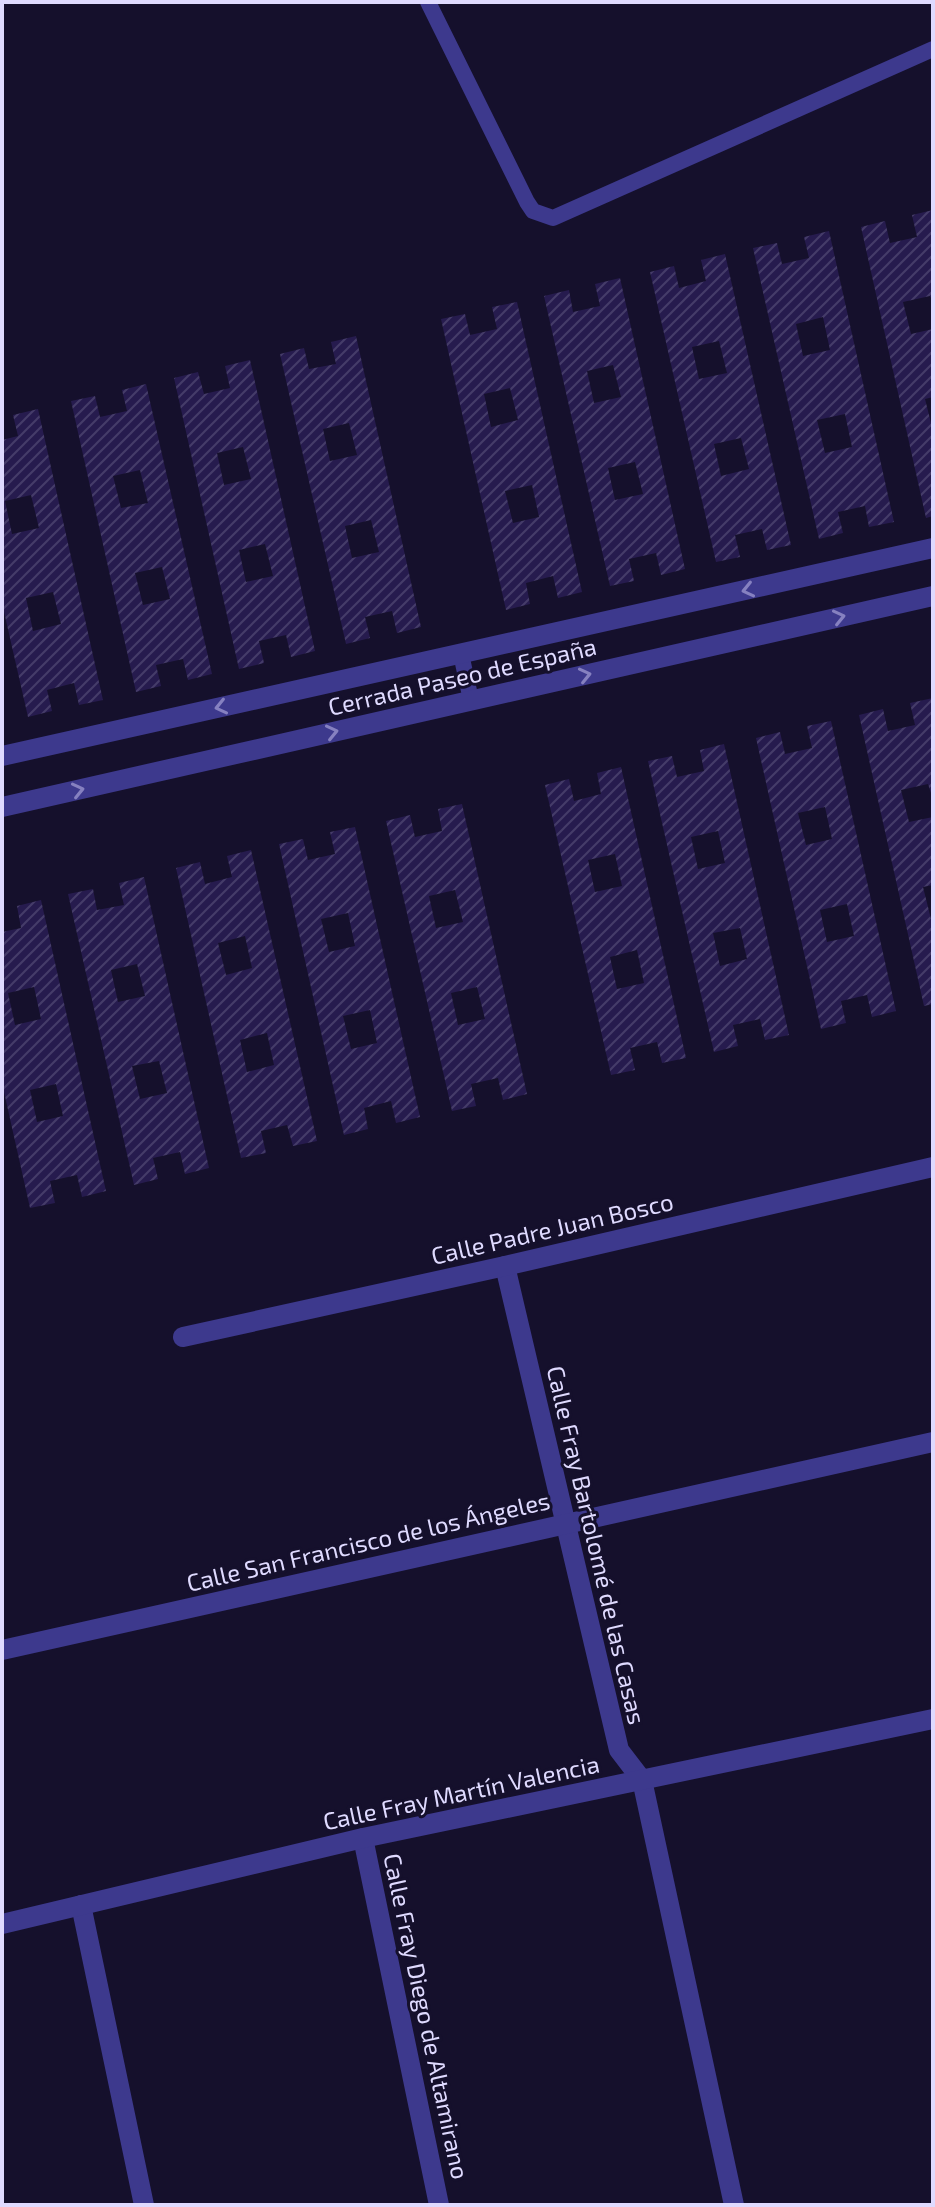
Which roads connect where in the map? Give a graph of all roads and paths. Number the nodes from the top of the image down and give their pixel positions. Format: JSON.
{"nodes":[{"id":1,"x":428,"y":2,"type":"edge"},
{"id":2,"x":933,"y":49,"type":"edge"},
{"id":3,"x":933,"y":548,"type":"edge"},
{"id":4,"x":933,"y":596,"type":"edge"},
{"id":5,"x":461,"y":654,"type":"junction"},
{"id":6,"x":471,"y":700,"type":"junction"},
{"id":7,"x":2,"y":756,"type":"edge"},
{"id":8,"x":2,"y":807,"type":"edge"},
{"id":9,"x":933,"y":1167,"type":"edge"},
{"id":10,"x":505,"y":1266,"type":"junction"},
{"id":11,"x":183,"y":1337,"type":"dead end"},
{"id":12,"x":933,"y":1442,"type":"edge"},
{"id":13,"x":564,"y":1523,"type":"junction"},
{"id":14,"x":2,"y":1650,"type":"edge"},
{"id":15,"x":933,"y":1721,"type":"edge"},
{"id":16,"x":642,"y":1780,"type":"junction"},
{"id":17,"x":363,"y":1838,"type":"junction"},
{"id":18,"x":81,"y":1905,"type":"junction"},
{"id":19,"x":2,"y":1924,"type":"edge"},
{"id":20,"x":144,"y":2205,"type":"edge"},
{"id":21,"x":439,"y":2205,"type":"edge"},
{"id":22,"x":734,"y":2205,"type":"edge"}],
"edges":[{"from":1,"to":2,"type":"lane"},
{"from":3,"to":5,"type":"street","name":"Cerrada Paseo de España","one_way":true},
{"from":6,"to":4,"type":"street","name":"Cerrada Paseo de España","one_way":true},
{"from":5,"to":6,"type":"lane"},
{"from":5,"to":7,"type":"street","name":"Cerrada Paseo de España","one_way":true},
{"from":8,"to":6,"type":"street","name":"Cerrada Paseo de España","one_way":true},
{"from":9,"to":10,"type":"street","name":"Calle Padre Juan Bosco"},
{"from":10,"to":11,"type":"street","name":"Calle Padre Juan Bosco"},
{"from":10,"to":13,"type":"street","name":"Calle Fray Bartolomé de las Casas"},
{"from":12,"to":13,"type":"street","name":"Calle San Francisco de los Ángeles"},
{"from":13,"to":14,"type":"street","name":"Calle San Francisco de los Ángeles"},
{"from":13,"to":16,"type":"street","name":"Calle Fray Bartolomé de las Casas"},
{"from":15,"to":16,"type":"street","name":"Calle Fray Martín Valencia"},
{"from":16,"to":17,"type":"street","name":"Calle Fray Martín Valencia"},
{"from":16,"to":22,"type":"street","name":"Calle Fray Bartolomé de las Casas"},
{"from":17,"to":18,"type":"street","name":"Calle Fray Martín Valencia"},
{"from":17,"to":21,"type":"street","name":"Calle Fray Diego de Altamirano"},
{"from":18,"to":19,"type":"street","name":"Calle Fray Martín Valencia"},
{"from":18,"to":20,"type":"street"}]}
